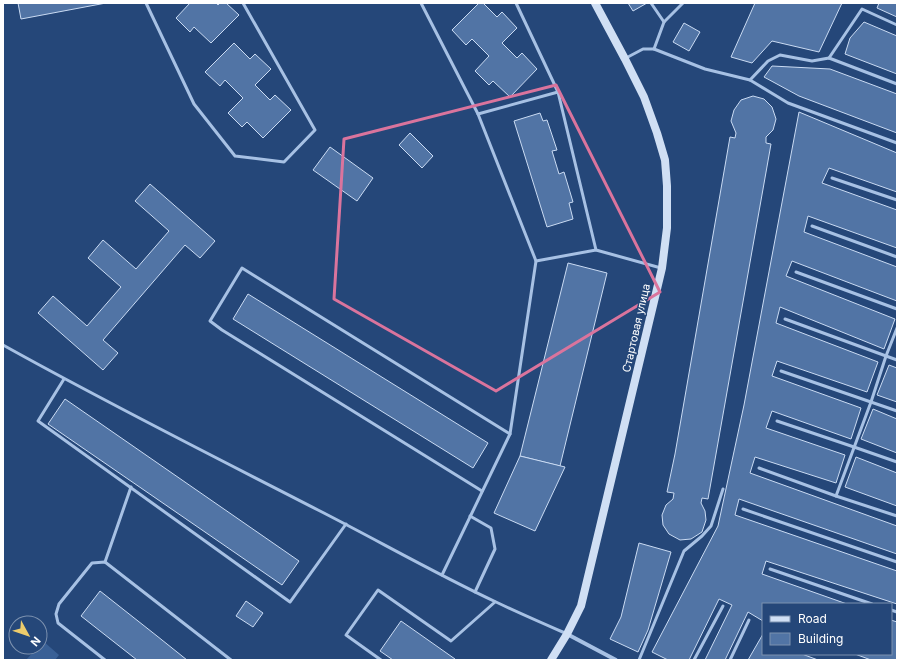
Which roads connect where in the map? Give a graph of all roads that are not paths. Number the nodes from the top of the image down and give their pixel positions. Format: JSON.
{"nodes":[{"id":1,"x":146,"y":3,"type":"edge"},
{"id":2,"x":243,"y":3,"type":"edge"},
{"id":3,"x":421,"y":3,"type":"edge"},
{"id":4,"x":516,"y":3,"type":"edge"},
{"id":5,"x":595,"y":3,"type":"edge"},
{"id":6,"x":651,"y":3,"type":"edge"},
{"id":7,"x":683,"y":3,"type":"edge"},
{"id":8,"x":664,"y":22,"type":"junction"},
{"id":9,"x":897,"y":25,"type":"edge"},
{"id":10,"x":654,"y":49,"type":"junction"},
{"id":11,"x":829,"y":58,"type":"junction"},
{"id":12,"x":625,"y":59,"type":"junction"},
{"id":13,"x":750,"y":80,"type":"junction"},
{"id":14,"x":897,"y":84,"type":"edge"},
{"id":15,"x":558,"y":92,"type":"junction"},
{"id":16,"x":478,"y":114,"type":"junction"},
{"id":17,"x":897,"y":143,"type":"edge"},
{"id":18,"x":832,"y":178,"type":"dead end"},
{"id":19,"x":897,"y":200,"type":"edge"},
{"id":20,"x":812,"y":226,"type":"dead end"},
{"id":21,"x":596,"y":250,"type":"junction"},
{"id":22,"x":897,"y":257,"type":"edge"},
{"id":23,"x":536,"y":261,"type":"junction"},
{"id":24,"x":662,"y":268,"type":"junction"},
{"id":25,"x":796,"y":272,"type":"dead end"},
{"id":26,"x":897,"y":309,"type":"edge"},
{"id":27,"x":785,"y":319,"type":"dead end"},
{"id":28,"x":897,"y":328,"type":"edge"},
{"id":29,"x":3,"y":345,"type":"edge"},
{"id":30,"x":886,"y":356,"type":"junction"},
{"id":31,"x":897,"y":360,"type":"edge"},
{"id":32,"x":781,"y":371,"type":"dead end"},
{"id":33,"x":64,"y":379,"type":"junction"},
{"id":34,"x":871,"y":402,"type":"junction"},
{"id":35,"x":897,"y":412,"type":"edge"},
{"id":36,"x":777,"y":421,"type":"dead end"},
{"id":37,"x":510,"y":434,"type":"junction"},
{"id":38,"x":854,"y":447,"type":"junction"},
{"id":39,"x":897,"y":462,"type":"edge"},
{"id":40,"x":759,"y":468,"type":"dead end"},
{"id":41,"x":131,"y":487,"type":"junction"},
{"id":42,"x":722,"y":489,"type":"dead end"},
{"id":43,"x":482,"y":491,"type":"junction"},
{"id":44,"x":836,"y":496,"type":"junction"},
{"id":45,"x":743,"y":510,"type":"dead end"},
{"id":46,"x":470,"y":516,"type":"junction"},
{"id":47,"x":897,"y":516,"type":"edge"},
{"id":48,"x":346,"y":524,"type":"junction"},
{"id":49,"x":105,"y":562,"type":"junction"},
{"id":50,"x":897,"y":562,"type":"edge"},
{"id":51,"x":770,"y":569,"type":"dead end"},
{"id":52,"x":442,"y":575,"type":"junction"},
{"id":53,"x":476,"y":592,"type":"junction"},
{"id":54,"x":495,"y":602,"type":"junction"},
{"id":55,"x":869,"y":603,"type":"edge"},
{"id":56,"x":723,"y":606,"type":"dead end"},
{"id":57,"x":749,"y":620,"type":"dead end"},
{"id":58,"x":567,"y":634,"type":"junction"},
{"id":59,"x":105,"y":660,"type":"edge"},
{"id":60,"x":231,"y":660,"type":"edge"},
{"id":61,"x":381,"y":660,"type":"edge"},
{"id":62,"x":551,"y":660,"type":"edge"},
{"id":63,"x":616,"y":660,"type":"edge"},
{"id":64,"x":639,"y":660,"type":"edge"},
{"id":65,"x":694,"y":660,"type":"edge"},
{"id":66,"x":730,"y":660,"type":"edge"}],
"edges":[{"from":1,"to":2,"type":"lane"},
{"from":3,"to":16,"type":"lane"},
{"from":4,"to":15,"type":"lane"},
{"from":5,"to":12,"type":"street","name":"Стартовая улица"},
{"from":6,"to":8,"type":"lane"},
{"from":7,"to":8,"type":"lane"},
{"from":8,"to":10,"type":"lane"},
{"from":9,"to":11,"type":"lane"},
{"from":10,"to":12,"type":"lane"},
{"from":10,"to":13,"type":"lane"},
{"from":11,"to":13,"type":"lane"},
{"from":11,"to":14,"type":"lane"},
{"from":12,"to":24,"type":"street","name":"Стартовая улица"},
{"from":13,"to":17,"type":"lane"},
{"from":15,"to":16,"type":"lane"},
{"from":15,"to":21,"type":"lane"},
{"from":16,"to":23,"type":"lane"},
{"from":18,"to":19,"type":"lane"},
{"from":20,"to":22,"type":"lane"},
{"from":21,"to":23,"type":"lane"},
{"from":21,"to":24,"type":"lane"},
{"from":23,"to":37,"type":"lane"},
{"from":24,"to":58,"type":"street","name":"Стартовая улица"},
{"from":25,"to":26,"type":"lane"},
{"from":27,"to":30,"type":"lane"},
{"from":28,"to":30,"type":"lane"},
{"from":29,"to":33,"type":"lane"},
{"from":30,"to":31,"type":"lane"},
{"from":30,"to":34,"type":"lane"},
{"from":32,"to":34,"type":"lane"},
{"from":33,"to":41,"type":"lane"},
{"from":33,"to":48,"type":"lane"},
{"from":34,"to":35,"type":"lane"},
{"from":34,"to":38,"type":"lane"},
{"from":36,"to":38,"type":"lane"},
{"from":37,"to":43,"type":"lane"},
{"from":37,"to":43,"type":"lane"},
{"from":38,"to":39,"type":"lane"},
{"from":38,"to":44,"type":"lane"},
{"from":40,"to":44,"type":"lane"},
{"from":41,"to":48,"type":"lane"},
{"from":41,"to":49,"type":"lane"},
{"from":42,"to":64,"type":"lane"},
{"from":43,"to":46,"type":"lane"},
{"from":44,"to":47,"type":"lane"},
{"from":45,"to":50,"type":"lane"},
{"from":46,"to":52,"type":"lane"},
{"from":46,"to":53,"type":"lane"},
{"from":48,"to":52,"type":"lane"},
{"from":49,"to":59,"type":"lane"},
{"from":49,"to":60,"type":"lane"},
{"from":51,"to":55,"type":"lane"},
{"from":52,"to":53,"type":"lane"},
{"from":53,"to":54,"type":"lane"},
{"from":54,"to":58,"type":"lane"},
{"from":54,"to":61,"type":"lane"},
{"from":56,"to":65,"type":"lane"},
{"from":57,"to":66,"type":"lane"},
{"from":58,"to":62,"type":"street","name":"Стартовая улица"},
{"from":58,"to":63,"type":"street"}]}
